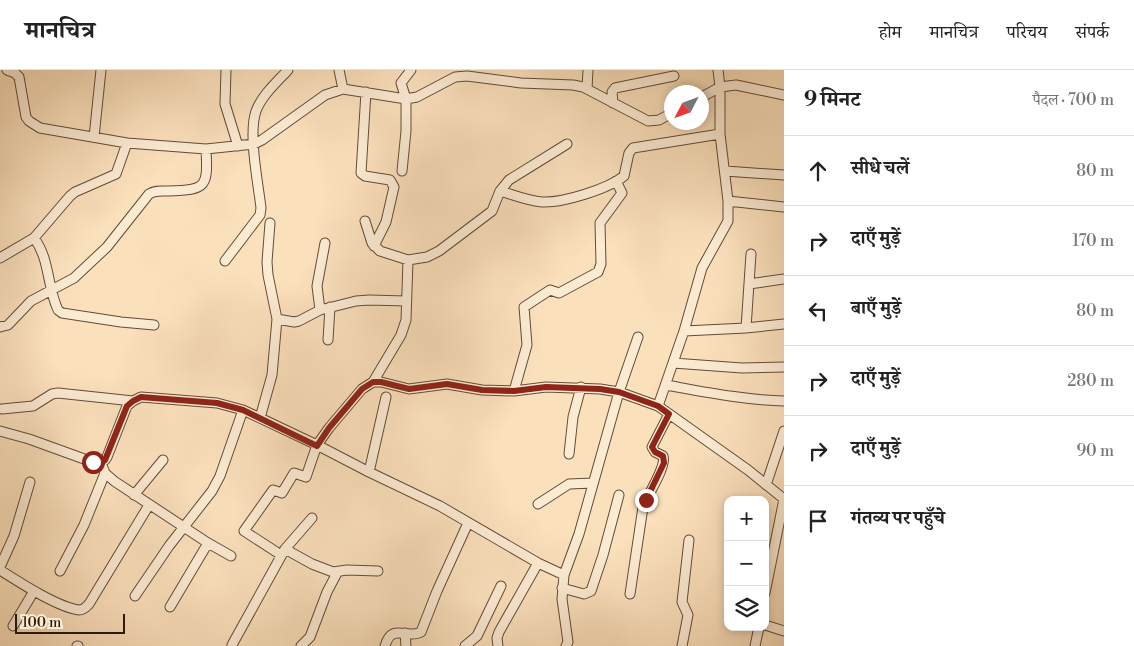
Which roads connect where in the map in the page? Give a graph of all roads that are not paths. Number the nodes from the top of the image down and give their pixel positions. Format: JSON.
{"nodes":[{"id":1,"x":7,"y":70,"type":"edge"},
{"id":2,"x":101,"y":70,"type":"edge"},
{"id":3,"x":227,"y":70,"type":"edge"},
{"id":4,"x":288,"y":70,"type":"edge"},
{"id":5,"x":339,"y":70,"type":"edge"},
{"id":6,"x":410,"y":70,"type":"edge"},
{"id":7,"x":588,"y":70,"type":"edge"},
{"id":8,"x":718,"y":70,"type":"edge"},
{"id":9,"x":674,"y":76,"type":"dead end"},
{"id":10,"x":720,"y":87,"type":"junction"},
{"id":11,"x":343,"y":89,"type":"junction"},
{"id":12,"x":587,"y":89,"type":"junction"},
{"id":13,"x":366,"y":92,"type":"junction"},
{"id":14,"x":709,"y":93,"type":"edge"},
{"id":15,"x":784,"y":95,"type":"edge"},
{"id":16,"x":406,"y":99,"type":"junction"},
{"id":17,"x":613,"y":103,"type":"junction"},
{"id":18,"x":664,"y":117,"type":"edge"},
{"id":19,"x":720,"y":134,"type":"junction"},
{"id":20,"x":94,"y":137,"type":"junction"},
{"id":21,"x":127,"y":143,"type":"junction"},
{"id":22,"x":254,"y":144,"type":"junction"},
{"id":23,"x":567,"y":144,"type":"dead end"},
{"id":24,"x":238,"y":146,"type":"junction"},
{"id":25,"x":206,"y":149,"type":"junction"},
{"id":26,"x":402,"y":171,"type":"dead end"},
{"id":27,"x":724,"y":171,"type":"junction"},
{"id":28,"x":784,"y":175,"type":"edge"},
{"id":29,"x":616,"y":181,"type":"junction"},
{"id":30,"x":500,"y":191,"type":"junction"},
{"id":31,"x":728,"y":201,"type":"junction"},
{"id":32,"x":784,"y":206,"type":"edge"},
{"id":33,"x":365,"y":221,"type":"dead end"},
{"id":34,"x":270,"y":223,"type":"dead end"},
{"id":35,"x":34,"y":238,"type":"junction"},
{"id":36,"x":325,"y":243,"type":"dead end"},
{"id":37,"x":374,"y":246,"type":"junction"},
{"id":38,"x":751,"y":254,"type":"dead end"},
{"id":39,"x":0,"y":258,"type":"edge"},
{"id":40,"x":408,"y":260,"type":"junction"},
{"id":41,"x":225,"y":261,"type":"dead end"},
{"id":42,"x":784,"y":279,"type":"edge"},
{"id":43,"x":749,"y":284,"type":"junction"},
{"id":44,"x":52,"y":288,"type":"junction"},
{"id":45,"x":406,"y":301,"type":"junction"},
{"id":46,"x":330,"y":307,"type":"junction"},
{"id":47,"x":320,"y":310,"type":"junction"},
{"id":48,"x":277,"y":319,"type":"junction"},
{"id":49,"x":784,"y":324,"type":"edge"},
{"id":50,"x":154,"y":325,"type":"dead end"},
{"id":51,"x":0,"y":327,"type":"edge"},
{"id":52,"x":746,"y":328,"type":"junction"},
{"id":53,"x":684,"y":331,"type":"junction"},
{"id":54,"x":638,"y":338,"type":"dead end"},
{"id":55,"x":328,"y":340,"type":"dead end"},
{"id":56,"x":673,"y":363,"type":"junction"},
{"id":57,"x":784,"y":367,"type":"edge"},
{"id":58,"x":373,"y":382,"type":"junction"},
{"id":59,"x":666,"y":385,"type":"junction"},
{"id":60,"x":581,"y":387,"type":"junction"},
{"id":61,"x":514,"y":391,"type":"junction"},
{"id":62,"x":619,"y":392,"type":"junction"},
{"id":63,"x":386,"y":397,"type":"dead end"},
{"id":64,"x":133,"y":401,"type":"junction"},
{"id":65,"x":784,"y":401,"type":"edge"},
{"id":66,"x":658,"y":406,"type":"junction"},
{"id":67,"x":2,"y":409,"type":"dead end"},
{"id":68,"x":243,"y":410,"type":"junction"},
{"id":69,"x":669,"y":414,"type":"junction"},
{"id":70,"x":260,"y":418,"type":"junction"},
{"id":71,"x":0,"y":431,"type":"edge"},
{"id":72,"x":784,"y":431,"type":"edge"},
{"id":73,"x":317,"y":446,"type":"junction"},
{"id":74,"x":568,"y":454,"type":"dead end"},
{"id":75,"x":163,"y":460,"type":"dead end"},
{"id":76,"x":101,"y":463,"type":"junction"},
{"id":77,"x":369,"y":472,"type":"junction"},
{"id":78,"x":105,"y":473,"type":"junction"},
{"id":79,"x":30,"y":482,"type":"dead end"},
{"id":80,"x":593,"y":483,"type":"junction"},
{"id":81,"x":766,"y":485,"type":"junction"},
{"id":82,"x":620,"y":495,"type":"dead end"},
{"id":83,"x":134,"y":496,"type":"junction"},
{"id":84,"x":784,"y":499,"type":"edge"},
{"id":85,"x":538,"y":504,"type":"dead end"},
{"id":86,"x":149,"y":505,"type":"junction"},
{"id":87,"x":312,"y":518,"type":"dead end"},
{"id":88,"x":468,"y":523,"type":"junction"},
{"id":89,"x":183,"y":527,"type":"junction"},
{"id":90,"x":689,"y":540,"type":"dead end"},
{"id":91,"x":208,"y":543,"type":"junction"},
{"id":92,"x":283,"y":552,"type":"junction"},
{"id":93,"x":232,"y":556,"type":"dead end"},
{"id":94,"x":538,"y":563,"type":"junction"},
{"id":95,"x":0,"y":568,"type":"edge"},
{"id":96,"x":60,"y":571,"type":"dead end"},
{"id":97,"x":378,"y":571,"type":"dead end"},
{"id":98,"x":337,"y":573,"type":"junction"},
{"id":99,"x":564,"y":575,"type":"junction"},
{"id":100,"x":501,"y":586,"type":"dead end"},
{"id":101,"x":767,"y":586,"type":"edge"},
{"id":102,"x":562,"y":588,"type":"junction"},
{"id":103,"x":34,"y":590,"type":"junction"},
{"id":104,"x":630,"y":594,"type":"dead end"},
{"id":105,"x":135,"y":596,"type":"dead end"},
{"id":106,"x":170,"y":607,"type":"dead end"},
{"id":107,"x":13,"y":626,"type":"dead end"},
{"id":108,"x":769,"y":626,"type":"edge"},
{"id":109,"x":758,"y":631,"type":"edge"},
{"id":110,"x":784,"y":631,"type":"edge"},
{"id":111,"x":406,"y":633,"type":"junction"},
{"id":112,"x":232,"y":645,"type":"edge"},
{"id":113,"x":301,"y":646,"type":"edge"},
{"id":114,"x":385,"y":646,"type":"edge"},
{"id":115,"x":406,"y":646,"type":"edge"},
{"id":116,"x":465,"y":646,"type":"edge"},
{"id":117,"x":498,"y":646,"type":"edge"},
{"id":118,"x":566,"y":646,"type":"edge"},
{"id":119,"x":682,"y":646,"type":"edge"},
{"id":120,"x":755,"y":646,"type":"edge"}],
"edges":[{"from":1,"to":20,"type":"street"},
{"from":2,"to":20,"type":"street"},
{"from":3,"to":24,"type":"street"},
{"from":4,"to":22,"type":"street"},
{"from":5,"to":11,"type":"street"},
{"from":6,"to":16,"type":"street"},
{"from":7,"to":12,"type":"street"},
{"from":8,"to":10,"type":"street"},
{"from":9,"to":17,"type":"street"},
{"from":10,"to":14,"type":"street"},
{"from":10,"to":15,"type":"street"},
{"from":10,"to":19,"type":"street"},
{"from":11,"to":13,"type":"street"},
{"from":11,"to":22,"type":"street"},
{"from":12,"to":16,"type":"street"},
{"from":12,"to":17,"type":"street"},
{"from":13,"to":16,"type":"street"},
{"from":13,"to":37,"type":"street"},
{"from":16,"to":26,"type":"street"},
{"from":17,"to":18,"type":"street"},
{"from":19,"to":27,"type":"street"},
{"from":19,"to":29,"type":"street"},
{"from":20,"to":21,"type":"street"},
{"from":21,"to":25,"type":"street"},
{"from":21,"to":35,"type":"street"},
{"from":22,"to":24,"type":"street"},
{"from":22,"to":41,"type":"street"},
{"from":23,"to":30,"type":"street"},
{"from":24,"to":25,"type":"street"},
{"from":25,"to":44,"type":"street"},
{"from":27,"to":28,"type":"street"},
{"from":27,"to":31,"type":"street"},
{"from":29,"to":30,"type":"street"},
{"from":29,"to":61,"type":"street"},
{"from":30,"to":40,"type":"street"},
{"from":31,"to":32,"type":"street"},
{"from":31,"to":53,"type":"street"},
{"from":33,"to":37,"type":"street"},
{"from":34,"to":48,"type":"street"},
{"from":35,"to":39,"type":"street"},
{"from":35,"to":44,"type":"street"},
{"from":36,"to":47,"type":"street"},
{"from":37,"to":40,"type":"street"},
{"from":38,"to":43,"type":"street"},
{"from":40,"to":45,"type":"street"},
{"from":42,"to":43,"type":"street"},
{"from":43,"to":52,"type":"street"},
{"from":44,"to":50,"type":"street"},
{"from":44,"to":51,"type":"street"},
{"from":45,"to":46,"type":"street"},
{"from":45,"to":58,"type":"street"},
{"from":46,"to":47,"type":"street"},
{"from":46,"to":55,"type":"street"},
{"from":47,"to":48,"type":"street"},
{"from":48,"to":70,"type":"street"},
{"from":49,"to":52,"type":"street"},
{"from":52,"to":53,"type":"street"},
{"from":53,"to":56,"type":"street"},
{"from":54,"to":62,"type":"street"},
{"from":56,"to":57,"type":"street"},
{"from":56,"to":59,"type":"street"},
{"from":58,"to":61,"type":"street"},
{"from":58,"to":73,"type":"street"},
{"from":59,"to":65,"type":"street"},
{"from":59,"to":66,"type":"street"},
{"from":60,"to":61,"type":"street"},
{"from":60,"to":62,"type":"street"},
{"from":60,"to":74,"type":"street"},
{"from":62,"to":66,"type":"street"},
{"from":62,"to":80,"type":"street"},
{"from":63,"to":77,"type":"street"},
{"from":64,"to":67,"type":"street"},
{"from":64,"to":68,"type":"street"},
{"from":64,"to":76,"type":"street"},
{"from":66,"to":69,"type":"street"},
{"from":68,"to":70,"type":"street"},
{"from":68,"to":89,"type":"street"},
{"from":69,"to":81,"type":"street"},
{"from":69,"to":104,"type":"street"},
{"from":70,"to":73,"type":"street"},
{"from":71,"to":76,"type":"street"},
{"from":72,"to":81,"type":"street"},
{"from":73,"to":77,"type":"street"},
{"from":73,"to":92,"type":"street"},
{"from":75,"to":83,"type":"street"},
{"from":76,"to":78,"type":"street"},
{"from":77,"to":88,"type":"street"},
{"from":78,"to":83,"type":"street"},
{"from":78,"to":96,"type":"street"},
{"from":79,"to":95,"type":"street"},
{"from":80,"to":85,"type":"street"},
{"from":80,"to":99,"type":"street"},
{"from":81,"to":84,"type":"street"},
{"from":82,"to":102,"type":"street"},
{"from":83,"to":86,"type":"street"},
{"from":84,"to":101,"type":"street"},
{"from":86,"to":89,"type":"street"},
{"from":86,"to":103,"type":"street"},
{"from":87,"to":92,"type":"street"},
{"from":88,"to":94,"type":"street"},
{"from":88,"to":111,"type":"street"},
{"from":89,"to":91,"type":"street"},
{"from":89,"to":105,"type":"street"},
{"from":90,"to":119,"type":"street"},
{"from":91,"to":93,"type":"street"},
{"from":91,"to":106,"type":"street"},
{"from":92,"to":98,"type":"street"},
{"from":92,"to":112,"type":"street"},
{"from":94,"to":99,"type":"street"},
{"from":94,"to":117,"type":"street"},
{"from":95,"to":103,"type":"street"},
{"from":97,"to":98,"type":"street"},
{"from":98,"to":113,"type":"street"},
{"from":99,"to":102,"type":"street"},
{"from":100,"to":116,"type":"street"},
{"from":102,"to":118,"type":"street"},
{"from":103,"to":107,"type":"street"},
{"from":108,"to":110,"type":"street"},
{"from":109,"to":120,"type":"street"},
{"from":111,"to":114,"type":"street"},
{"from":111,"to":115,"type":"street"}]}
